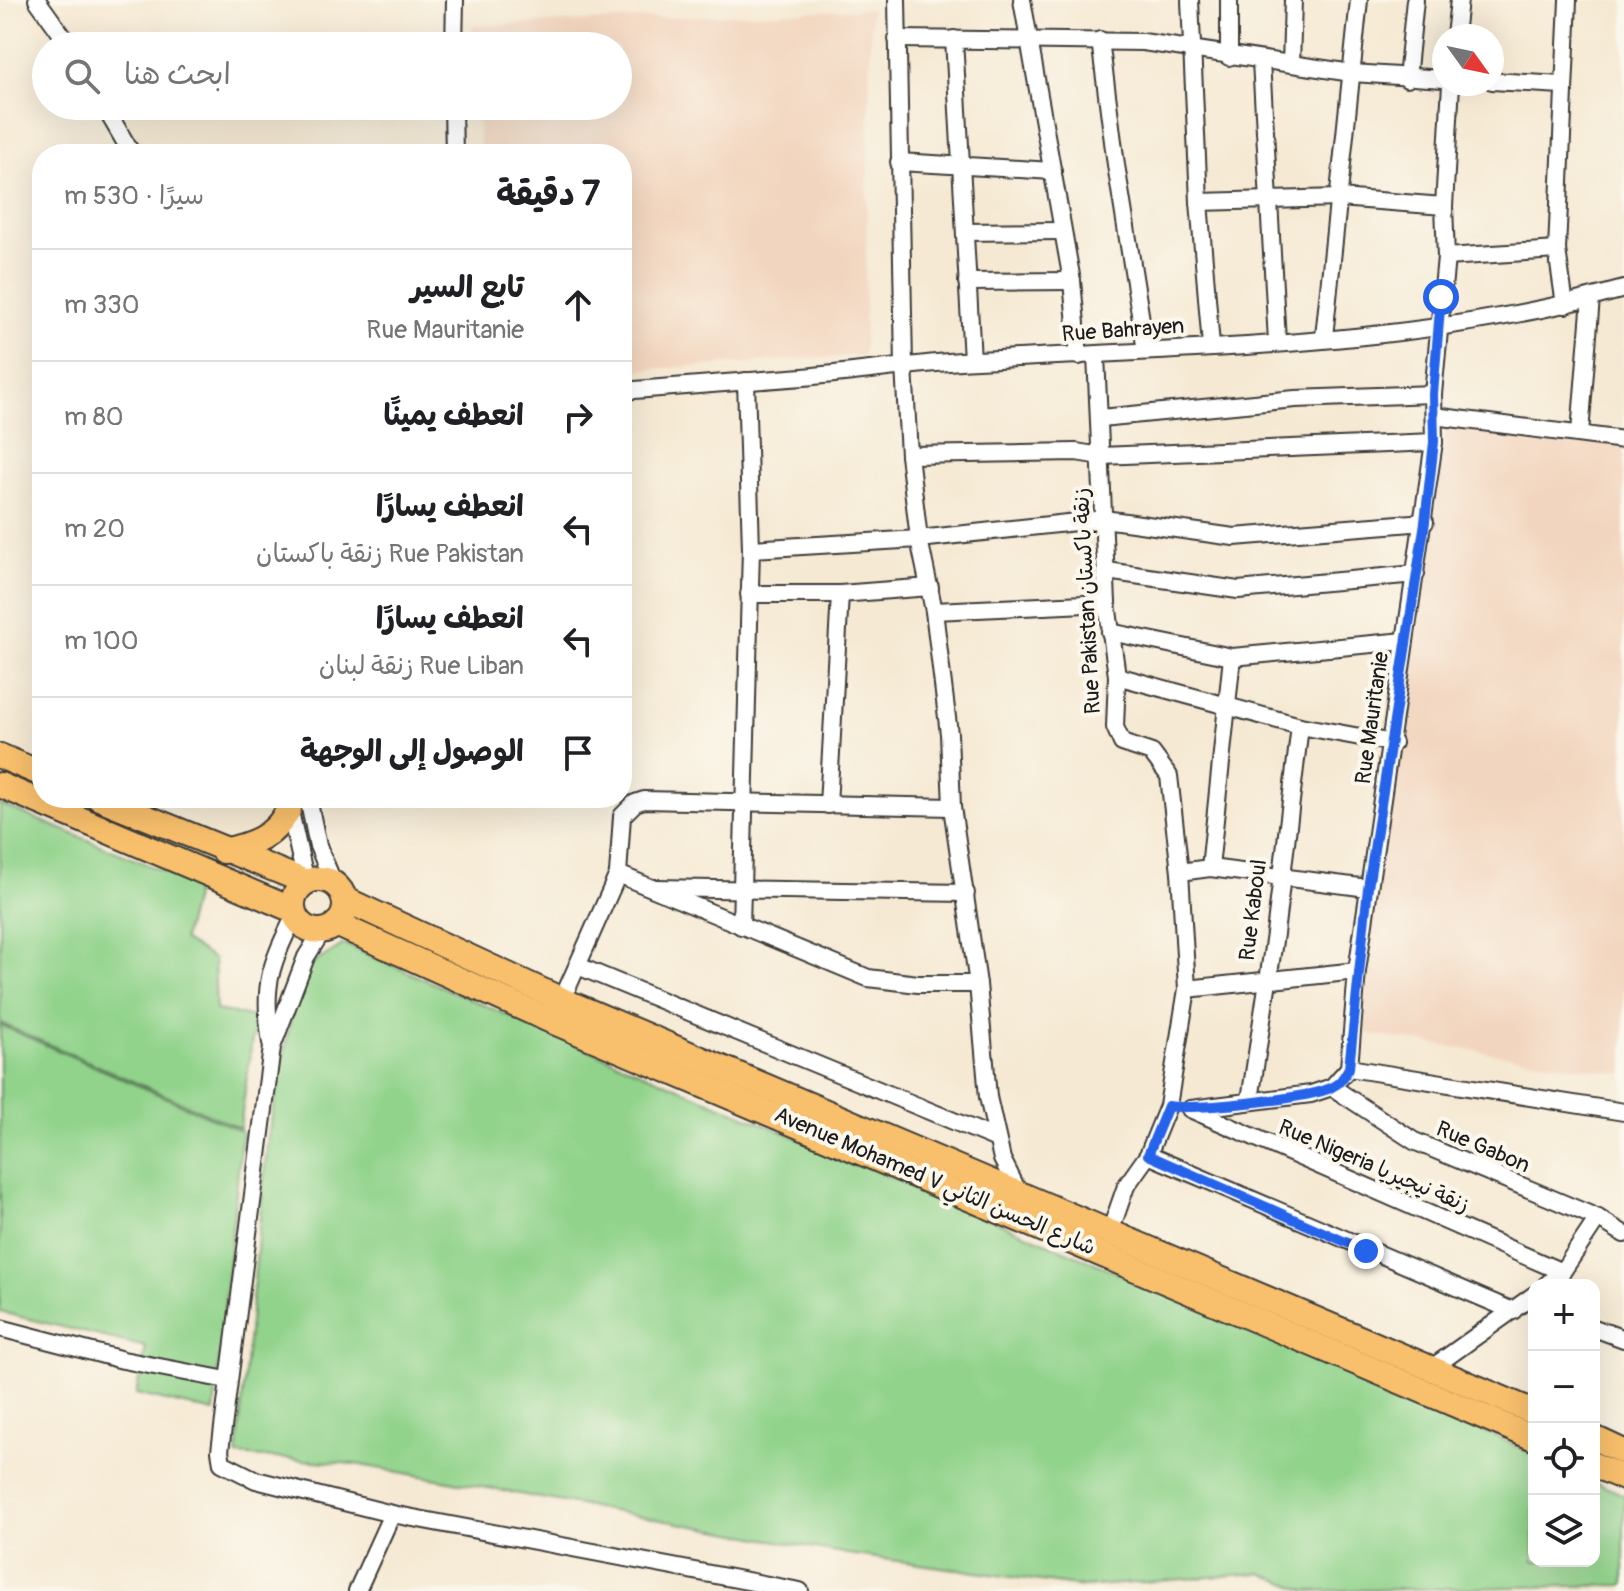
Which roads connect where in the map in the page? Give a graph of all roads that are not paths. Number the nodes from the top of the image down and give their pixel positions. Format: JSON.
{"nodes":[{"id":1,"x":37,"y":0,"type":"edge"},
{"id":2,"x":455,"y":0,"type":"edge"},
{"id":3,"x":897,"y":0,"type":"edge"},
{"id":4,"x":1022,"y":0,"type":"edge"},
{"id":5,"x":1190,"y":0,"type":"edge"},
{"id":6,"x":1229,"y":0,"type":"edge"},
{"id":7,"x":1293,"y":0,"type":"edge"},
{"id":8,"x":1359,"y":0,"type":"edge"},
{"id":9,"x":1415,"y":0,"type":"edge"},
{"id":10,"x":1459,"y":0,"type":"edge"},
{"id":11,"x":1568,"y":0,"type":"edge"},
{"id":12,"x":1456,"y":24,"type":"edge"},
{"id":13,"x":60,"y":32,"type":"edge"},
{"id":14,"x":454,"y":32,"type":"edge"},
{"id":15,"x":897,"y":39,"type":"junction"},
{"id":16,"x":954,"y":39,"type":"junction"},
{"id":17,"x":1100,"y":40,"type":"junction"},
{"id":18,"x":1029,"y":42,"type":"junction"},
{"id":19,"x":1191,"y":51,"type":"junction"},
{"id":20,"x":1229,"y":57,"type":"junction"},
{"id":21,"x":1261,"y":61,"type":"junction"},
{"id":22,"x":1291,"y":64,"type":"junction"},
{"id":23,"x":1352,"y":73,"type":"junction"},
{"id":24,"x":1407,"y":79,"type":"junction"},
{"id":25,"x":1432,"y":79,"type":"edge"},
{"id":26,"x":1504,"y":82,"type":"edge"},
{"id":27,"x":1562,"y":85,"type":"junction"},
{"id":28,"x":1450,"y":96,"type":"edge"},
{"id":29,"x":112,"y":120,"type":"edge"},
{"id":30,"x":453,"y":120,"type":"edge"},
{"id":31,"x":126,"y":144,"type":"edge"},
{"id":32,"x":454,"y":144,"type":"edge"},
{"id":33,"x":899,"y":162,"type":"junction"},
{"id":34,"x":963,"y":168,"type":"junction"},
{"id":35,"x":1053,"y":171,"type":"junction"},
{"id":36,"x":1266,"y":197,"type":"junction"},
{"id":37,"x":1339,"y":198,"type":"junction"},
{"id":38,"x":1199,"y":202,"type":"junction"},
{"id":39,"x":1444,"y":206,"type":"junction"},
{"id":40,"x":1062,"y":231,"type":"junction"},
{"id":41,"x":965,"y":232,"type":"junction"},
{"id":42,"x":1557,"y":250,"type":"junction"},
{"id":43,"x":1446,"y":257,"type":"junction"},
{"id":44,"x":1072,"y":281,"type":"junction"},
{"id":45,"x":967,"y":282,"type":"junction"},
{"id":46,"x":1624,"y":289,"type":"edge"},
{"id":47,"x":1591,"y":298,"type":"junction"},
{"id":48,"x":1565,"y":305,"type":"junction"},
{"id":49,"x":1441,"y":325,"type":"junction"},
{"id":50,"x":1324,"y":337,"type":"junction"},
{"id":51,"x":1277,"y":341,"type":"junction"},
{"id":52,"x":1211,"y":346,"type":"junction"},
{"id":53,"x":1146,"y":351,"type":"junction"},
{"id":54,"x":1088,"y":355,"type":"junction"},
{"id":55,"x":972,"y":360,"type":"junction"},
{"id":56,"x":904,"y":366,"type":"junction"},
{"id":57,"x":746,"y":381,"type":"junction"},
{"id":58,"x":632,"y":390,"type":"edge"},
{"id":59,"x":1433,"y":394,"type":"junction"},
{"id":60,"x":1434,"y":416,"type":"junction"},
{"id":61,"x":1101,"y":418,"type":"junction"},
{"id":62,"x":1580,"y":433,"type":"junction"},
{"id":63,"x":1624,"y":440,"type":"edge"},
{"id":64,"x":1434,"y":442,"type":"junction"},
{"id":65,"x":909,"y":455,"type":"junction"},
{"id":66,"x":1101,"y":456,"type":"junction"},
{"id":67,"x":1104,"y":519,"type":"junction"},
{"id":68,"x":1425,"y":522,"type":"junction"},
{"id":69,"x":919,"y":539,"type":"junction"},
{"id":70,"x":751,"y":549,"type":"junction"},
{"id":71,"x":1107,"y":571,"type":"junction"},
{"id":72,"x":1416,"y":574,"type":"junction"},
{"id":73,"x":930,"y":587,"type":"junction"},
{"id":74,"x":749,"y":594,"type":"junction"},
{"id":75,"x":840,"y":594,"type":"junction"},
{"id":76,"x":1107,"y":603,"type":"junction"},
{"id":77,"x":934,"y":611,"type":"junction"},
{"id":78,"x":1110,"y":632,"type":"junction"},
{"id":79,"x":1405,"y":641,"type":"junction"},
{"id":80,"x":1232,"y":657,"type":"junction"},
{"id":81,"x":1117,"y":676,"type":"junction"},
{"id":82,"x":1228,"y":708,"type":"junction"},
{"id":83,"x":1300,"y":726,"type":"junction"},
{"id":84,"x":1393,"y":743,"type":"junction"},
{"id":85,"x":0,"y":756,"type":"edge"},
{"id":86,"x":32,"y":770,"type":"edge"},
{"id":87,"x":0,"y":785,"type":"edge"},
{"id":88,"x":32,"y":799,"type":"edge"},
{"id":89,"x":744,"y":804,"type":"junction"},
{"id":90,"x":828,"y":805,"type":"junction"},
{"id":91,"x":632,"y":806,"type":"edge"},
{"id":92,"x":952,"y":807,"type":"junction"},
{"id":93,"x":53,"y":808,"type":"edge"},
{"id":94,"x":122,"y":808,"type":"edge"},
{"id":95,"x":292,"y":808,"type":"edge"},
{"id":96,"x":297,"y":808,"type":"edge"},
{"id":97,"x":299,"y":808,"type":"edge"},
{"id":98,"x":630,"y":808,"type":"edge"},
{"id":99,"x":223,"y":851,"type":"junction"},
{"id":100,"x":1210,"y":868,"type":"junction"},
{"id":101,"x":1180,"y":872,"type":"junction"},
{"id":102,"x":618,"y":874,"type":"junction"},
{"id":103,"x":1280,"y":875,"type":"junction"},
{"id":104,"x":306,"y":882,"type":"junction"},
{"id":105,"x":741,"y":887,"type":"junction"},
{"id":106,"x":649,"y":888,"type":"junction"},
{"id":107,"x":1368,"y":888,"type":"junction"},
{"id":108,"x":339,"y":891,"type":"junction"},
{"id":109,"x":966,"y":893,"type":"junction"},
{"id":110,"x":294,"y":912,"type":"junction"},
{"id":111,"x":741,"y":926,"type":"junction"},
{"id":112,"x":329,"y":927,"type":"junction"},
{"id":113,"x":578,"y":966,"type":"junction"},
{"id":114,"x":1357,"y":971,"type":"junction"},
{"id":115,"x":1265,"y":983,"type":"junction"},
{"id":116,"x":978,"y":984,"type":"junction"},
{"id":117,"x":1187,"y":989,"type":"junction"},
{"id":118,"x":562,"y":1000,"type":"junction"},
{"id":119,"x":272,"y":1047,"type":"junction"},
{"id":120,"x":1349,"y":1068,"type":"junction"},
{"id":121,"x":1332,"y":1087,"type":"junction"},
{"id":122,"x":1250,"y":1100,"type":"junction"},
{"id":123,"x":1168,"y":1106,"type":"junction"},
{"id":124,"x":1191,"y":1109,"type":"junction"},
{"id":125,"x":1624,"y":1112,"type":"edge"},
{"id":126,"x":997,"y":1139,"type":"junction"},
{"id":127,"x":1148,"y":1155,"type":"junction"},
{"id":128,"x":1021,"y":1197,"type":"junction"},
{"id":129,"x":1598,"y":1218,"type":"junction"},
{"id":130,"x":1110,"y":1232,"type":"junction"},
{"id":131,"x":1624,"y":1234,"type":"edge"},
{"id":132,"x":1562,"y":1272,"type":"junction"},
{"id":133,"x":1553,"y":1279,"type":"edge"},
{"id":134,"x":1528,"y":1301,"type":"edge"},
{"id":135,"x":1513,"y":1311,"type":"junction"},
{"id":136,"x":0,"y":1328,"type":"edge"},
{"id":137,"x":1600,"y":1330,"type":"edge"},
{"id":138,"x":1624,"y":1339,"type":"edge"},
{"id":139,"x":1433,"y":1367,"type":"junction"},
{"id":140,"x":227,"y":1380,"type":"junction"},
{"id":141,"x":1528,"y":1409,"type":"edge"},
{"id":142,"x":1528,"y":1435,"type":"edge"},
{"id":143,"x":1600,"y":1441,"type":"edge"},
{"id":144,"x":1624,"y":1452,"type":"edge"},
{"id":145,"x":1600,"y":1468,"type":"edge"},
{"id":146,"x":1624,"y":1478,"type":"edge"},
{"id":147,"x":392,"y":1514,"type":"junction"},
{"id":148,"x":774,"y":1589,"type":"edge"},
{"id":149,"x":357,"y":1591,"type":"edge"},
{"id":150,"x":800,"y":1591,"type":"edge"}],
"edges":[{"from":1,"to":13,"type":"street"},
{"from":2,"to":14,"type":"street"},
{"from":3,"to":15,"type":"street"},
{"from":4,"to":18,"type":"street","name":"Rue Pakistan زنقة باكستان"},
{"from":5,"to":19,"type":"street"},
{"from":6,"to":20,"type":"street"},
{"from":7,"to":22,"type":"street"},
{"from":8,"to":23,"type":"street"},
{"from":9,"to":24,"type":"street"},
{"from":10,"to":12,"type":"street"},
{"from":11,"to":27,"type":"street"},
{"from":15,"to":16,"type":"street"},
{"from":15,"to":33,"type":"street"},
{"from":16,"to":18,"type":"street"},
{"from":16,"to":34,"type":"street"},
{"from":17,"to":18,"type":"street"},
{"from":17,"to":19,"type":"street"},
{"from":17,"to":53,"type":"street"},
{"from":18,"to":35,"type":"street","name":"Rue Pakistan زنقة باكستان"},
{"from":19,"to":20,"type":"street"},
{"from":19,"to":38,"type":"street"},
{"from":20,"to":21,"type":"street"},
{"from":21,"to":22,"type":"street"},
{"from":21,"to":36,"type":"street"},
{"from":22,"to":23,"type":"street"},
{"from":23,"to":24,"type":"street"},
{"from":23,"to":37,"type":"street"},
{"from":24,"to":25,"type":"street"},
{"from":26,"to":27,"type":"street"},
{"from":27,"to":42,"type":"street"},
{"from":28,"to":39,"type":"street","name":"Rue Mauritanie"},
{"from":29,"to":31,"type":"street"},
{"from":30,"to":32,"type":"street"},
{"from":33,"to":34,"type":"street"},
{"from":33,"to":56,"type":"street"},
{"from":34,"to":35,"type":"street"},
{"from":34,"to":41,"type":"street"},
{"from":35,"to":40,"type":"street","name":"Rue Pakistan زنقة باكستان"},
{"from":36,"to":37,"type":"street"},
{"from":36,"to":38,"type":"street"},
{"from":36,"to":51,"type":"street"},
{"from":37,"to":39,"type":"street"},
{"from":37,"to":50,"type":"street"},
{"from":38,"to":52,"type":"street"},
{"from":39,"to":43,"type":"street","name":"Rue Mauritanie"},
{"from":40,"to":41,"type":"street"},
{"from":40,"to":44,"type":"street","name":"Rue Pakistan زنقة باكستان"},
{"from":41,"to":45,"type":"street"},
{"from":42,"to":43,"type":"street"},
{"from":42,"to":48,"type":"street"},
{"from":43,"to":49,"type":"street","name":"Rue Mauritanie"},
{"from":44,"to":45,"type":"street"},
{"from":44,"to":54,"type":"street","name":"Rue Pakistan زنقة باكستان"},
{"from":45,"to":55,"type":"street"},
{"from":46,"to":47,"type":"street","name":"Rue Bahrayen"},
{"from":47,"to":48,"type":"street","name":"Rue Bahrayen"},
{"from":47,"to":62,"type":"street"},
{"from":48,"to":49,"type":"street","name":"Rue Bahrayen"},
{"from":49,"to":50,"type":"street","name":"Rue Bahrayen"},
{"from":49,"to":59,"type":"street","name":"Rue Mauritanie"},
{"from":50,"to":51,"type":"street","name":"Rue Bahrayen"},
{"from":51,"to":52,"type":"street","name":"Rue Bahrayen"},
{"from":52,"to":53,"type":"street","name":"Rue Bahrayen"},
{"from":53,"to":54,"type":"street","name":"Rue Bahrayen"},
{"from":54,"to":55,"type":"street","name":"Rue Bahrayen"},
{"from":54,"to":61,"type":"street","name":"Rue Pakistan زنقة باكستان"},
{"from":55,"to":56,"type":"street","name":"Rue Bahrayen"},
{"from":56,"to":57,"type":"street","name":"Rue Bahrayen"},
{"from":56,"to":65,"type":"street"},
{"from":57,"to":58,"type":"street","name":"Rue Bahrayen"},
{"from":57,"to":70,"type":"street"},
{"from":59,"to":60,"type":"street","name":"Rue Mauritanie"},
{"from":59,"to":61,"type":"street"},
{"from":60,"to":62,"type":"street"},
{"from":60,"to":64,"type":"street","name":"Rue Mauritanie"},
{"from":61,"to":66,"type":"street","name":"Rue Pakistan زنقة باكستان"},
{"from":62,"to":63,"type":"street"},
{"from":64,"to":66,"type":"street"},
{"from":64,"to":68,"type":"street","name":"Rue Mauritanie"},
{"from":65,"to":66,"type":"street"},
{"from":65,"to":69,"type":"street"},
{"from":66,"to":67,"type":"street","name":"Rue Pakistan زنقة باكستان"},
{"from":67,"to":68,"type":"street"},
{"from":67,"to":69,"type":"street"},
{"from":67,"to":71,"type":"street","name":"Rue Pakistan زنقة باكستان"},
{"from":68,"to":72,"type":"street","name":"Rue Mauritanie"},
{"from":69,"to":70,"type":"street"},
{"from":69,"to":73,"type":"street"},
{"from":70,"to":74,"type":"street"},
{"from":71,"to":72,"type":"street"},
{"from":71,"to":76,"type":"street","name":"Rue Pakistan زنقة باكستان"},
{"from":72,"to":79,"type":"street","name":"Rue Mauritanie"},
{"from":73,"to":75,"type":"street"},
{"from":73,"to":77,"type":"street"},
{"from":74,"to":75,"type":"street"},
{"from":74,"to":89,"type":"street"},
{"from":75,"to":90,"type":"street"},
{"from":76,"to":77,"type":"street"},
{"from":76,"to":78,"type":"street","name":"Rue Pakistan زنقة باكستان"},
{"from":77,"to":92,"type":"street"},
{"from":78,"to":80,"type":"street"},
{"from":78,"to":81,"type":"street","name":"Rue Pakistan زنقة باكستان"},
{"from":79,"to":80,"type":"street"},
{"from":79,"to":84,"type":"street","name":"Rue Mauritanie"},
{"from":80,"to":82,"type":"street"},
{"from":81,"to":82,"type":"street"},
{"from":81,"to":101,"type":"street","name":"Rue Pakistan زنقة باكستان"},
{"from":82,"to":83,"type":"street"},
{"from":82,"to":100,"type":"street"},
{"from":83,"to":84,"type":"street"},
{"from":83,"to":103,"type":"street","name":"Rue Kaboul"},
{"from":84,"to":107,"type":"street","name":"Rue Mauritanie"},
{"from":85,"to":86,"type":"highway"},
{"from":87,"to":88,"type":"highway"},
{"from":89,"to":90,"type":"street"},
{"from":89,"to":91,"type":"street"},
{"from":89,"to":105,"type":"street"},
{"from":90,"to":92,"type":"street"},
{"from":92,"to":109,"type":"street"},
{"from":93,"to":110,"type":"highway"},
{"from":94,"to":99,"type":"highway"},
{"from":95,"to":99,"type":"highway"},
{"from":96,"to":104,"type":"street"},
{"from":97,"to":108,"type":"street"},
{"from":98,"to":102,"type":"street"},
{"from":99,"to":104,"type":"highway"},
{"from":100,"to":101,"type":"street"},
{"from":100,"to":103,"type":"street"},
{"from":101,"to":117,"type":"street","name":"Rue Pakistan زنقة باكستان"},
{"from":102,"to":106,"type":"street"},
{"from":102,"to":113,"type":"street"},
{"from":103,"to":107,"type":"street"},
{"from":103,"to":115,"type":"street","name":"Rue Kaboul"},
{"from":104,"to":108,"type":"highway"},
{"from":104,"to":110,"type":"highway"},
{"from":105,"to":106,"type":"street"},
{"from":105,"to":109,"type":"street"},
{"from":105,"to":111,"type":"street"},
{"from":106,"to":111,"type":"street"},
{"from":107,"to":114,"type":"street","name":"Rue Mauritanie"},
{"from":108,"to":112,"type":"highway"},
{"from":108,"to":118,"type":"highway","name":"Avenue Mohamed V شارع الحسن الثاني"},
{"from":109,"to":116,"type":"street"},
{"from":110,"to":112,"type":"highway"},
{"from":110,"to":119,"type":"street"},
{"from":111,"to":116,"type":"street"},
{"from":112,"to":119,"type":"street"},
{"from":112,"to":142,"type":"highway","name":"Avenue Mohamed V شارع الحسن الثاني"},
{"from":113,"to":118,"type":"street"},
{"from":113,"to":126,"type":"street"},
{"from":114,"to":115,"type":"street"},
{"from":114,"to":120,"type":"street","name":"Rue Mauritanie"},
{"from":115,"to":117,"type":"street"},
{"from":115,"to":122,"type":"street","name":"Rue Kaboul"},
{"from":116,"to":126,"type":"street"},
{"from":117,"to":123,"type":"street","name":"Rue Pakistan زنقة باكستان"},
{"from":118,"to":128,"type":"highway","name":"Avenue Mohamed V شارع الحسن الثاني"},
{"from":119,"to":140,"type":"street"},
{"from":120,"to":121,"type":"street"},
{"from":120,"to":125,"type":"street"},
{"from":121,"to":122,"type":"street"},
{"from":121,"to":129,"type":"street","name":"Rue Gabon"},
{"from":122,"to":124,"type":"street"},
{"from":123,"to":124,"type":"street","name":"Rue Nigeria زنقة نيجيريا"},
{"from":123,"to":127,"type":"street","name":"Rue Pakistan زنقة باكستان"},
{"from":124,"to":132,"type":"street","name":"Rue Nigeria زنقة نيجيريا"},
{"from":126,"to":128,"type":"street"},
{"from":127,"to":130,"type":"street","name":"Rue Pakistan زنقة باكستان"},
{"from":127,"to":135,"type":"street"},
{"from":128,"to":130,"type":"highway","name":"Avenue Mohamed V شارع الحسن الثاني"},
{"from":129,"to":131,"type":"street","name":"Rue Gabon"},
{"from":129,"to":132,"type":"street"},
{"from":130,"to":139,"type":"highway","name":"Avenue Mohamed V شارع الحسن الثاني"},
{"from":132,"to":133,"type":"street"},
{"from":134,"to":135,"type":"street"},
{"from":135,"to":139,"type":"street"},
{"from":136,"to":140,"type":"street"},
{"from":137,"to":138,"type":"street"},
{"from":139,"to":141,"type":"highway","name":"Avenue Mohamed V شارع الحسن الثاني"},
{"from":140,"to":147,"type":"street"},
{"from":143,"to":144,"type":"highway"},
{"from":145,"to":146,"type":"highway"},
{"from":147,"to":148,"type":"street"},
{"from":147,"to":149,"type":"street"},
{"from":148,"to":150,"type":"street"}]}
